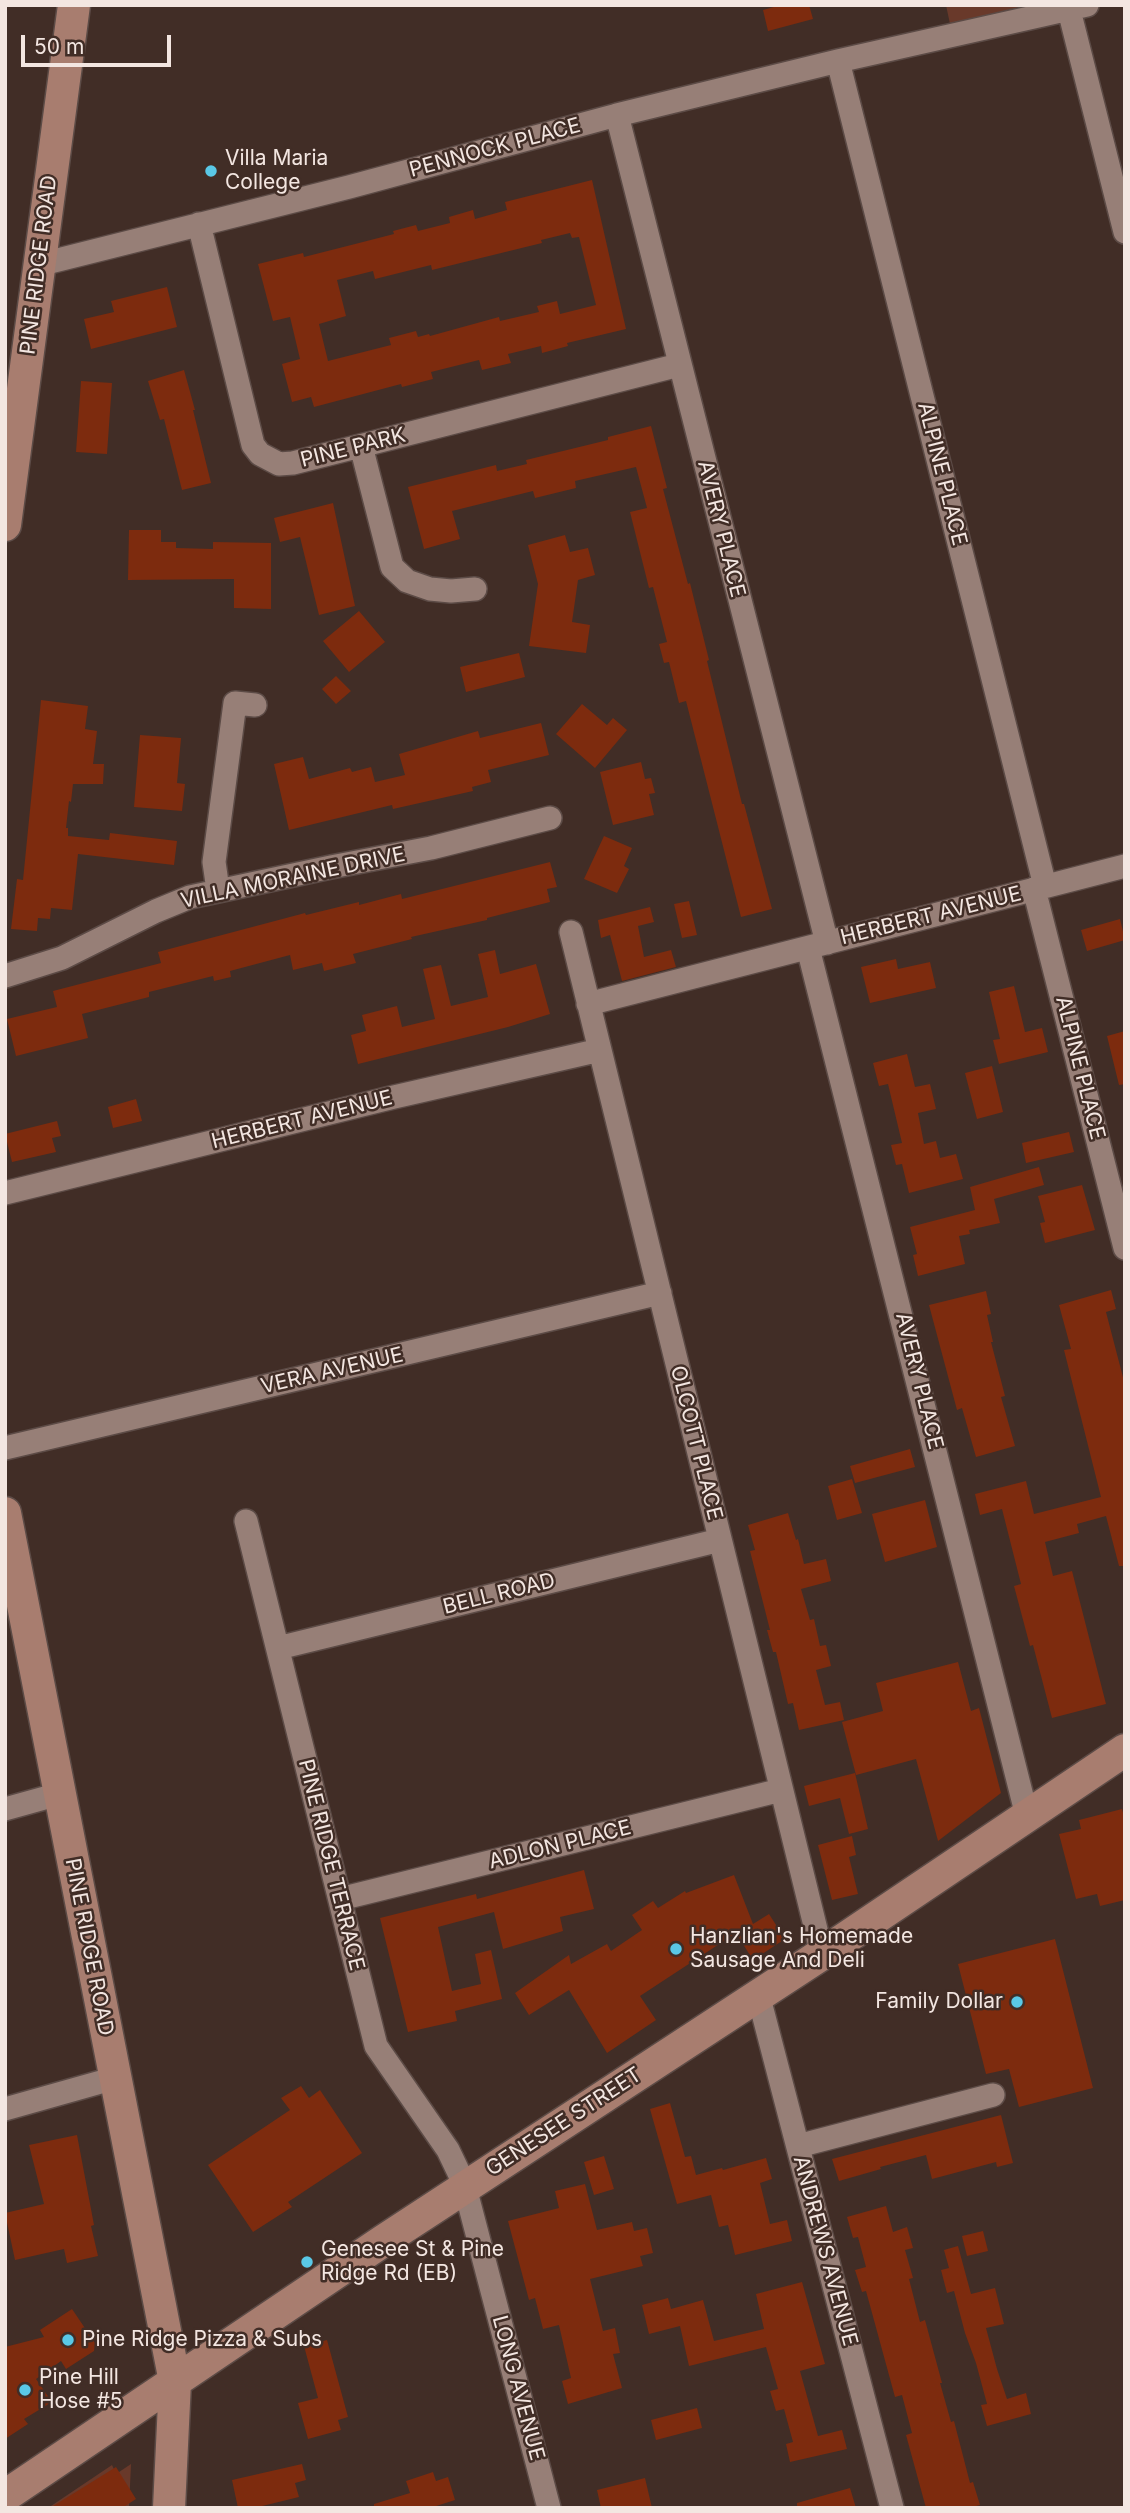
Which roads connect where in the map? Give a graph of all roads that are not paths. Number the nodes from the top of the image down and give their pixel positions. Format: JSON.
{"nodes":[{"id":1,"x":74,"y":5,"type":"edge"},
{"id":2,"x":1078,"y":8,"type":"edge"},
{"id":3,"x":838,"y":61,"type":"junction"},
{"id":4,"x":617,"y":115,"type":"junction"},
{"id":5,"x":199,"y":224,"type":"junction"},
{"id":6,"x":1125,"y":232,"type":"edge"},
{"id":7,"x":38,"y":265,"type":"junction"},
{"id":8,"x":679,"y":365,"type":"junction"},
{"id":9,"x":361,"y":446,"type":"junction"},
{"id":10,"x":5,"y":525,"type":"edge"},
{"id":11,"x":475,"y":589,"type":"dead end"},
{"id":12,"x":255,"y":705,"type":"dead end"},
{"id":13,"x":550,"y":818,"type":"dead end"},
{"id":14,"x":1125,"y":866,"type":"edge"},
{"id":15,"x":1040,"y":888,"type":"junction"},
{"id":16,"x":218,"y":890,"type":"junction"},
{"id":17,"x":571,"y":932,"type":"dead end"},
{"id":18,"x":818,"y":945,"type":"junction"},
{"id":19,"x":5,"y":976,"type":"edge"},
{"id":20,"x":588,"y":1004,"type":"junction"},
{"id":21,"x":600,"y":1049,"type":"junction"},
{"id":22,"x":5,"y":1194,"type":"edge"},
{"id":23,"x":1125,"y":1248,"type":"edge"},
{"id":24,"x":660,"y":1293,"type":"junction"},
{"id":25,"x":5,"y":1448,"type":"edge"},
{"id":26,"x":5,"y":1513,"type":"edge"},
{"id":27,"x":246,"y":1521,"type":"dead end"},
{"id":28,"x":720,"y":1540,"type":"junction"},
{"id":29,"x":278,"y":1648,"type":"junction"},
{"id":30,"x":1125,"y":1750,"type":"edge"},
{"id":31,"x":781,"y":1790,"type":"junction"},
{"id":32,"x":60,"y":1794,"type":"junction"},
{"id":33,"x":5,"y":1809,"type":"edge"},
{"id":34,"x":1027,"y":1816,"type":"junction"},
{"id":35,"x":340,"y":1899,"type":"junction"},
{"id":36,"x":822,"y":1954,"type":"junction"},
{"id":37,"x":758,"y":1994,"type":"junction"},
{"id":38,"x":115,"y":2078,"type":"junction"},
{"id":39,"x":993,"y":2095,"type":"dead end"},
{"id":40,"x":5,"y":2109,"type":"edge"},
{"id":41,"x":797,"y":2146,"type":"junction"},
{"id":42,"x":464,"y":2187,"type":"junction"},
{"id":43,"x":175,"y":2382,"type":"junction"},
{"id":44,"x":5,"y":2496,"type":"edge"},
{"id":45,"x":169,"y":2508,"type":"edge"},
{"id":46,"x":549,"y":2508,"type":"edge"},
{"id":47,"x":892,"y":2508,"type":"edge"}],
"edges":[{"from":1,"to":7,"type":"street","name":"PINE RIDGE ROAD"},
{"from":2,"to":3,"type":"street","name":"PENNOCK PLACE"},
{"from":2,"to":6,"type":"street"},
{"from":3,"to":4,"type":"street","name":"PENNOCK PLACE"},
{"from":3,"to":15,"type":"street","name":"ALPINE PLACE"},
{"from":4,"to":5,"type":"street","name":"PENNOCK PLACE"},
{"from":4,"to":8,"type":"street","name":"AVERY PLACE"},
{"from":5,"to":7,"type":"street","name":"PENNOCK PLACE"},
{"from":5,"to":9,"type":"street","name":"PINE PARK"},
{"from":7,"to":10,"type":"street","name":"PINE RIDGE ROAD"},
{"from":8,"to":9,"type":"street","name":"PINE PARK"},
{"from":8,"to":18,"type":"street","name":"AVERY PLACE"},
{"from":9,"to":11,"type":"street"},
{"from":12,"to":16,"type":"street"},
{"from":13,"to":16,"type":"street","name":"VILLA MORAINE DRIVE"},
{"from":14,"to":15,"type":"street","name":"HERBERT AVENUE"},
{"from":15,"to":18,"type":"street","name":"HERBERT AVENUE"},
{"from":15,"to":23,"type":"street","name":"ALPINE PLACE"},
{"from":16,"to":19,"type":"street","name":"VILLA MORAINE DRIVE"},
{"from":17,"to":20,"type":"street","name":"OLCOTT PLACE"},
{"from":18,"to":20,"type":"street","name":"HERBERT AVENUE"},
{"from":18,"to":34,"type":"street","name":"AVERY PLACE"},
{"from":20,"to":21,"type":"street","name":"OLCOTT PLACE"},
{"from":21,"to":22,"type":"street","name":"HERBERT AVENUE"},
{"from":21,"to":24,"type":"street","name":"OLCOTT PLACE"},
{"from":24,"to":25,"type":"street","name":"VERA AVENUE"},
{"from":24,"to":28,"type":"street","name":"OLCOTT PLACE"},
{"from":26,"to":32,"type":"street","name":"PINE RIDGE ROAD"},
{"from":27,"to":29,"type":"street","name":"PINE RIDGE TERRACE"},
{"from":28,"to":29,"type":"street","name":"BELL ROAD"},
{"from":28,"to":31,"type":"street","name":"OLCOTT PLACE"},
{"from":29,"to":35,"type":"street","name":"PINE RIDGE TERRACE"},
{"from":30,"to":34,"type":"street","name":"GENESEE STREET"},
{"from":31,"to":35,"type":"street","name":"ADLON PLACE"},
{"from":31,"to":36,"type":"street","name":"OLCOTT PLACE"},
{"from":32,"to":33,"type":"street"},
{"from":32,"to":38,"type":"street","name":"PINE RIDGE ROAD"},
{"from":34,"to":36,"type":"street","name":"GENESEE STREET"},
{"from":35,"to":42,"type":"street","name":"PINE RIDGE TERRACE"},
{"from":36,"to":37,"type":"street","name":"GENESEE STREET"},
{"from":37,"to":41,"type":"street","name":"ANDREWS AVENUE"},
{"from":37,"to":42,"type":"street","name":"GENESEE STREET"},
{"from":38,"to":40,"type":"street"},
{"from":38,"to":43,"type":"street","name":"PINE RIDGE ROAD"},
{"from":39,"to":41,"type":"street"},
{"from":41,"to":47,"type":"street","name":"ANDREWS AVENUE"},
{"from":42,"to":43,"type":"street","name":"GENESEE STREET"},
{"from":42,"to":46,"type":"street","name":"LONG AVENUE"},
{"from":43,"to":44,"type":"street","name":"GENESEE STREET"},
{"from":43,"to":45,"type":"street","name":"PINE RIDGE ROAD"}]}
